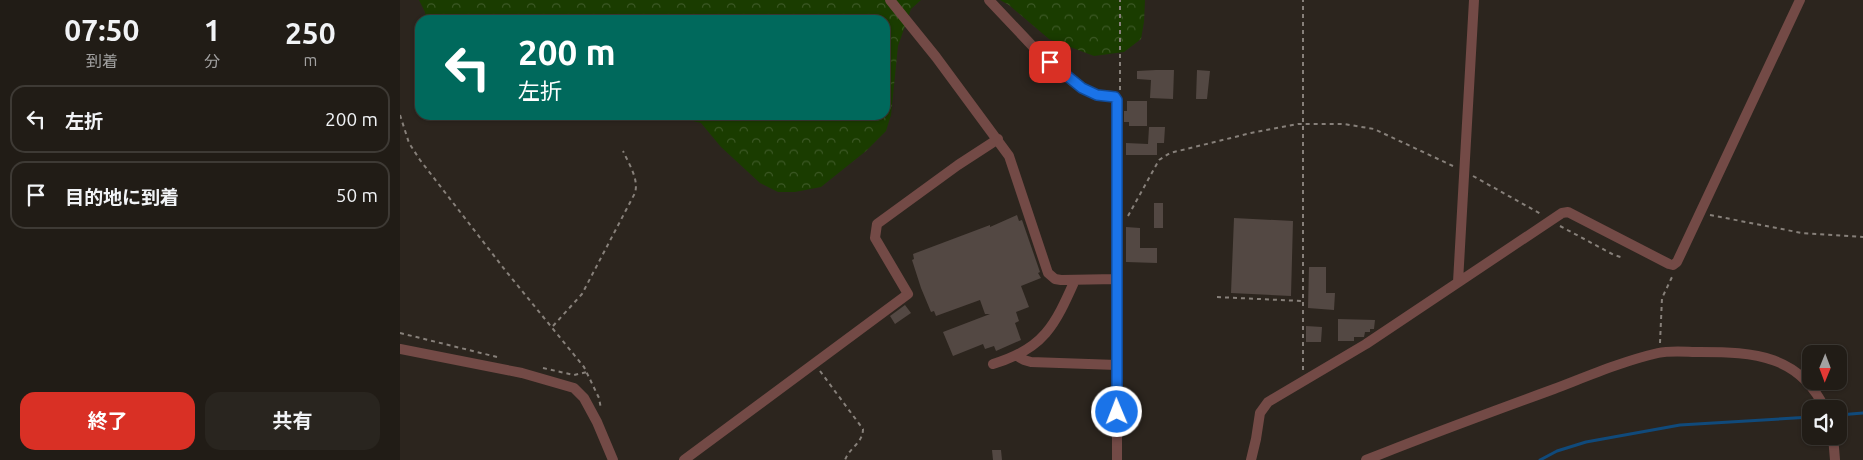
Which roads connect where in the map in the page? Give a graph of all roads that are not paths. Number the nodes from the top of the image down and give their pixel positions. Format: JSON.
{"nodes":[{"id":1,"x":890,"y":0,"type":"edge"},
{"id":2,"x":989,"y":0,"type":"edge"},
{"id":3,"x":1474,"y":0,"type":"edge"},
{"id":4,"x":1800,"y":0,"type":"edge"},
{"id":5,"x":998,"y":139,"type":"junction"},
{"id":6,"x":1117,"y":279,"type":"junction"},
{"id":7,"x":1075,"y":280,"type":"junction"},
{"id":8,"x":1458,"y":282,"type":"junction"},
{"id":9,"x":400,"y":349,"type":"edge"},
{"id":10,"x":1017,"y":356,"type":"junction"},
{"id":11,"x":993,"y":364,"type":"dead end"},
{"id":12,"x":1116,"y":365,"type":"junction"},
{"id":13,"x":1821,"y":400,"type":"edge"},
{"id":14,"x":1834,"y":445,"type":"edge"},
{"id":15,"x":613,"y":460,"type":"edge"},
{"id":16,"x":684,"y":460,"type":"edge"},
{"id":17,"x":1117,"y":460,"type":"edge"},
{"id":18,"x":1251,"y":460,"type":"edge"},
{"id":19,"x":1366,"y":460,"type":"edge"},
{"id":20,"x":1835,"y":460,"type":"edge"}],
"edges":[{"from":1,"to":5,"type":"street"},
{"from":2,"to":6,"type":"street"},
{"from":3,"to":8,"type":"street"},
{"from":4,"to":8,"type":"street"},
{"from":5,"to":7,"type":"street"},
{"from":5,"to":16,"type":"street"},
{"from":6,"to":7,"type":"street"},
{"from":6,"to":12,"type":"street"},
{"from":7,"to":10,"type":"street"},
{"from":8,"to":18,"type":"street"},
{"from":9,"to":15,"type":"street"},
{"from":10,"to":11,"type":"street"},
{"from":10,"to":12,"type":"street"},
{"from":12,"to":17,"type":"street"},
{"from":13,"to":19,"type":"street"},
{"from":14,"to":20,"type":"street"}]}
